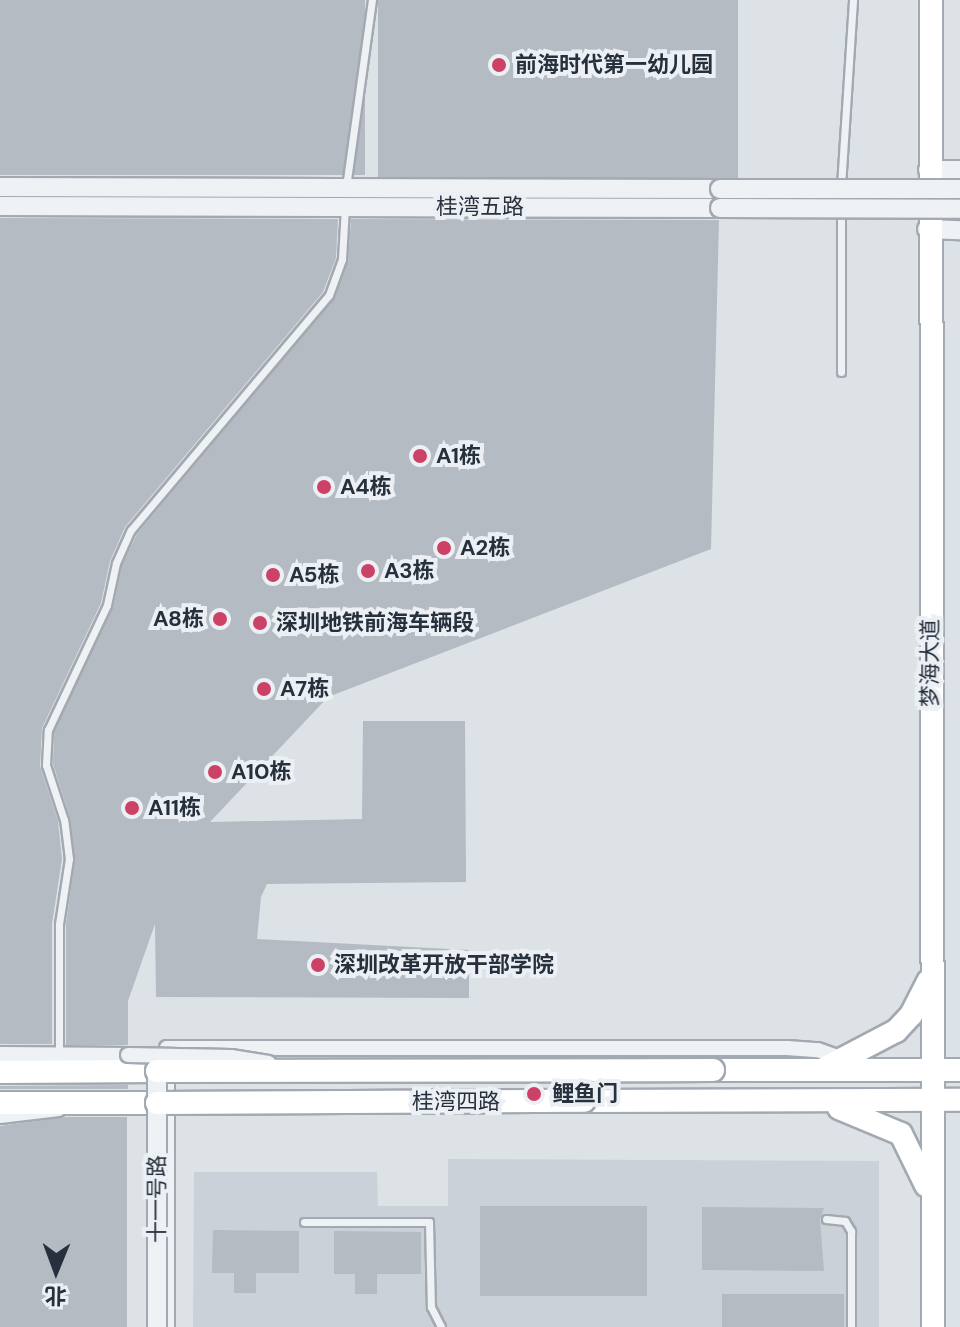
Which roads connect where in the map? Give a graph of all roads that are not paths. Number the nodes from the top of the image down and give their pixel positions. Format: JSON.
{"nodes":[{"id":1,"x":372,"y":0,"type":"edge"},
{"id":2,"x":853,"y":0,"type":"edge"},
{"id":3,"x":931,"y":0,"type":"edge"},
{"id":4,"x":928,"y":170,"type":"junction"},
{"id":5,"x":960,"y":170,"type":"edge"},
{"id":6,"x":0,"y":187,"type":"edge"},
{"id":7,"x":346,"y":188,"type":"junction"},
{"id":8,"x":960,"y":189,"type":"edge"},
{"id":9,"x":720,"y":198,"type":"junction"},
{"id":10,"x":0,"y":206,"type":"edge"},
{"id":11,"x":345,"y":207,"type":"junction"},
{"id":12,"x":960,"y":209,"type":"edge"},
{"id":13,"x":927,"y":229,"type":"junction"},
{"id":14,"x":960,"y":230,"type":"edge"},
{"id":15,"x":841,"y":372,"type":"dead end"},
{"id":16,"x":931,"y":974,"type":"junction"},
{"id":17,"x":0,"y":1054,"type":"edge"},
{"id":18,"x":59,"y":1055,"type":"junction"},
{"id":19,"x":128,"y":1063,"type":"junction"},
{"id":20,"x":157,"y":1064,"type":"junction"},
{"id":21,"x":854,"y":1065,"type":"junction"},
{"id":22,"x":932,"y":1070,"type":"junction"},
{"id":23,"x":960,"y":1070,"type":"edge"},
{"id":24,"x":0,"y":1072,"type":"edge"},
{"id":25,"x":932,"y":1100,"type":"junction"},
{"id":26,"x":960,"y":1100,"type":"edge"},
{"id":27,"x":815,"y":1101,"type":"junction"},
{"id":28,"x":0,"y":1103,"type":"edge"},
{"id":29,"x":78,"y":1103,"type":"junction"},
{"id":30,"x":157,"y":1103,"type":"junction"},
{"id":31,"x":0,"y":1116,"type":"edge"},
{"id":32,"x":932,"y":1209,"type":"junction"},
{"id":33,"x":826,"y":1219,"type":"dead end"},
{"id":34,"x":304,"y":1222,"type":"dead end"},
{"id":35,"x":157,"y":1327,"type":"edge"},
{"id":36,"x":167,"y":1327,"type":"edge"},
{"id":37,"x":441,"y":1327,"type":"edge"},
{"id":38,"x":851,"y":1327,"type":"edge"},
{"id":39,"x":933,"y":1327,"type":"edge"}],
"edges":[{"from":1,"to":7,"type":"lane"},
{"from":2,"to":15,"type":"lane"},
{"from":3,"to":4,"type":"main road","name":"梦海大道"},
{"from":4,"to":5,"type":"street"},
{"from":4,"to":13,"type":"main road","name":"梦海大道"},
{"from":6,"to":7,"type":"street","name":"桂湾五路"},
{"from":7,"to":9,"type":"street","name":"桂湾五路"},
{"from":7,"to":11,"type":"lane"},
{"from":8,"to":9,"type":"street","name":"桂湾五路","bridge":true},
{"from":9,"to":11,"type":"street","name":"桂湾五路"},
{"from":9,"to":12,"type":"street","name":"桂湾五路","bridge":true},
{"from":10,"to":11,"type":"street","name":"桂湾五路"},
{"from":11,"to":18,"type":"lane"},
{"from":13,"to":14,"type":"street"},
{"from":13,"to":16,"type":"main road","name":"梦海大道"},
{"from":16,"to":21,"type":"main road"},
{"from":16,"to":22,"type":"main road","name":"梦海大道"},
{"from":17,"to":18,"type":"street"},
{"from":18,"to":19,"type":"street"},
{"from":19,"to":20,"type":"main road","name":"桂湾四路"},
{"from":19,"to":24,"type":"main road","name":"桂湾四路"},
{"from":20,"to":21,"type":"main road","name":"桂湾四路","bridge":true},
{"from":20,"to":30,"type":"street","name":"十一号路","bridge":true},
{"from":21,"to":22,"type":"main road","name":"桂湾四路"},
{"from":21,"to":36,"type":"street"},
{"from":22,"to":23,"type":"main road","name":"桂湾四路"},
{"from":22,"to":25,"type":"main road","name":"梦海大道"},
{"from":25,"to":26,"type":"main road","name":"桂湾四路"},
{"from":25,"to":27,"type":"main road","name":"桂湾四路"},
{"from":25,"to":32,"type":"main road","name":"梦海大道"},
{"from":27,"to":30,"type":"main road","name":"桂湾四路","bridge":true},
{"from":27,"to":32,"type":"main road"},
{"from":28,"to":29,"type":"main road","name":"桂湾四路"},
{"from":29,"to":30,"type":"main road","name":"桂湾四路"},
{"from":29,"to":31,"type":"street"},
{"from":30,"to":35,"type":"street","name":"十一号路","bridge":true},
{"from":32,"to":39,"type":"main road","name":"梦海大道"},
{"from":33,"to":38,"type":"lane"},
{"from":34,"to":37,"type":"lane"}]}
